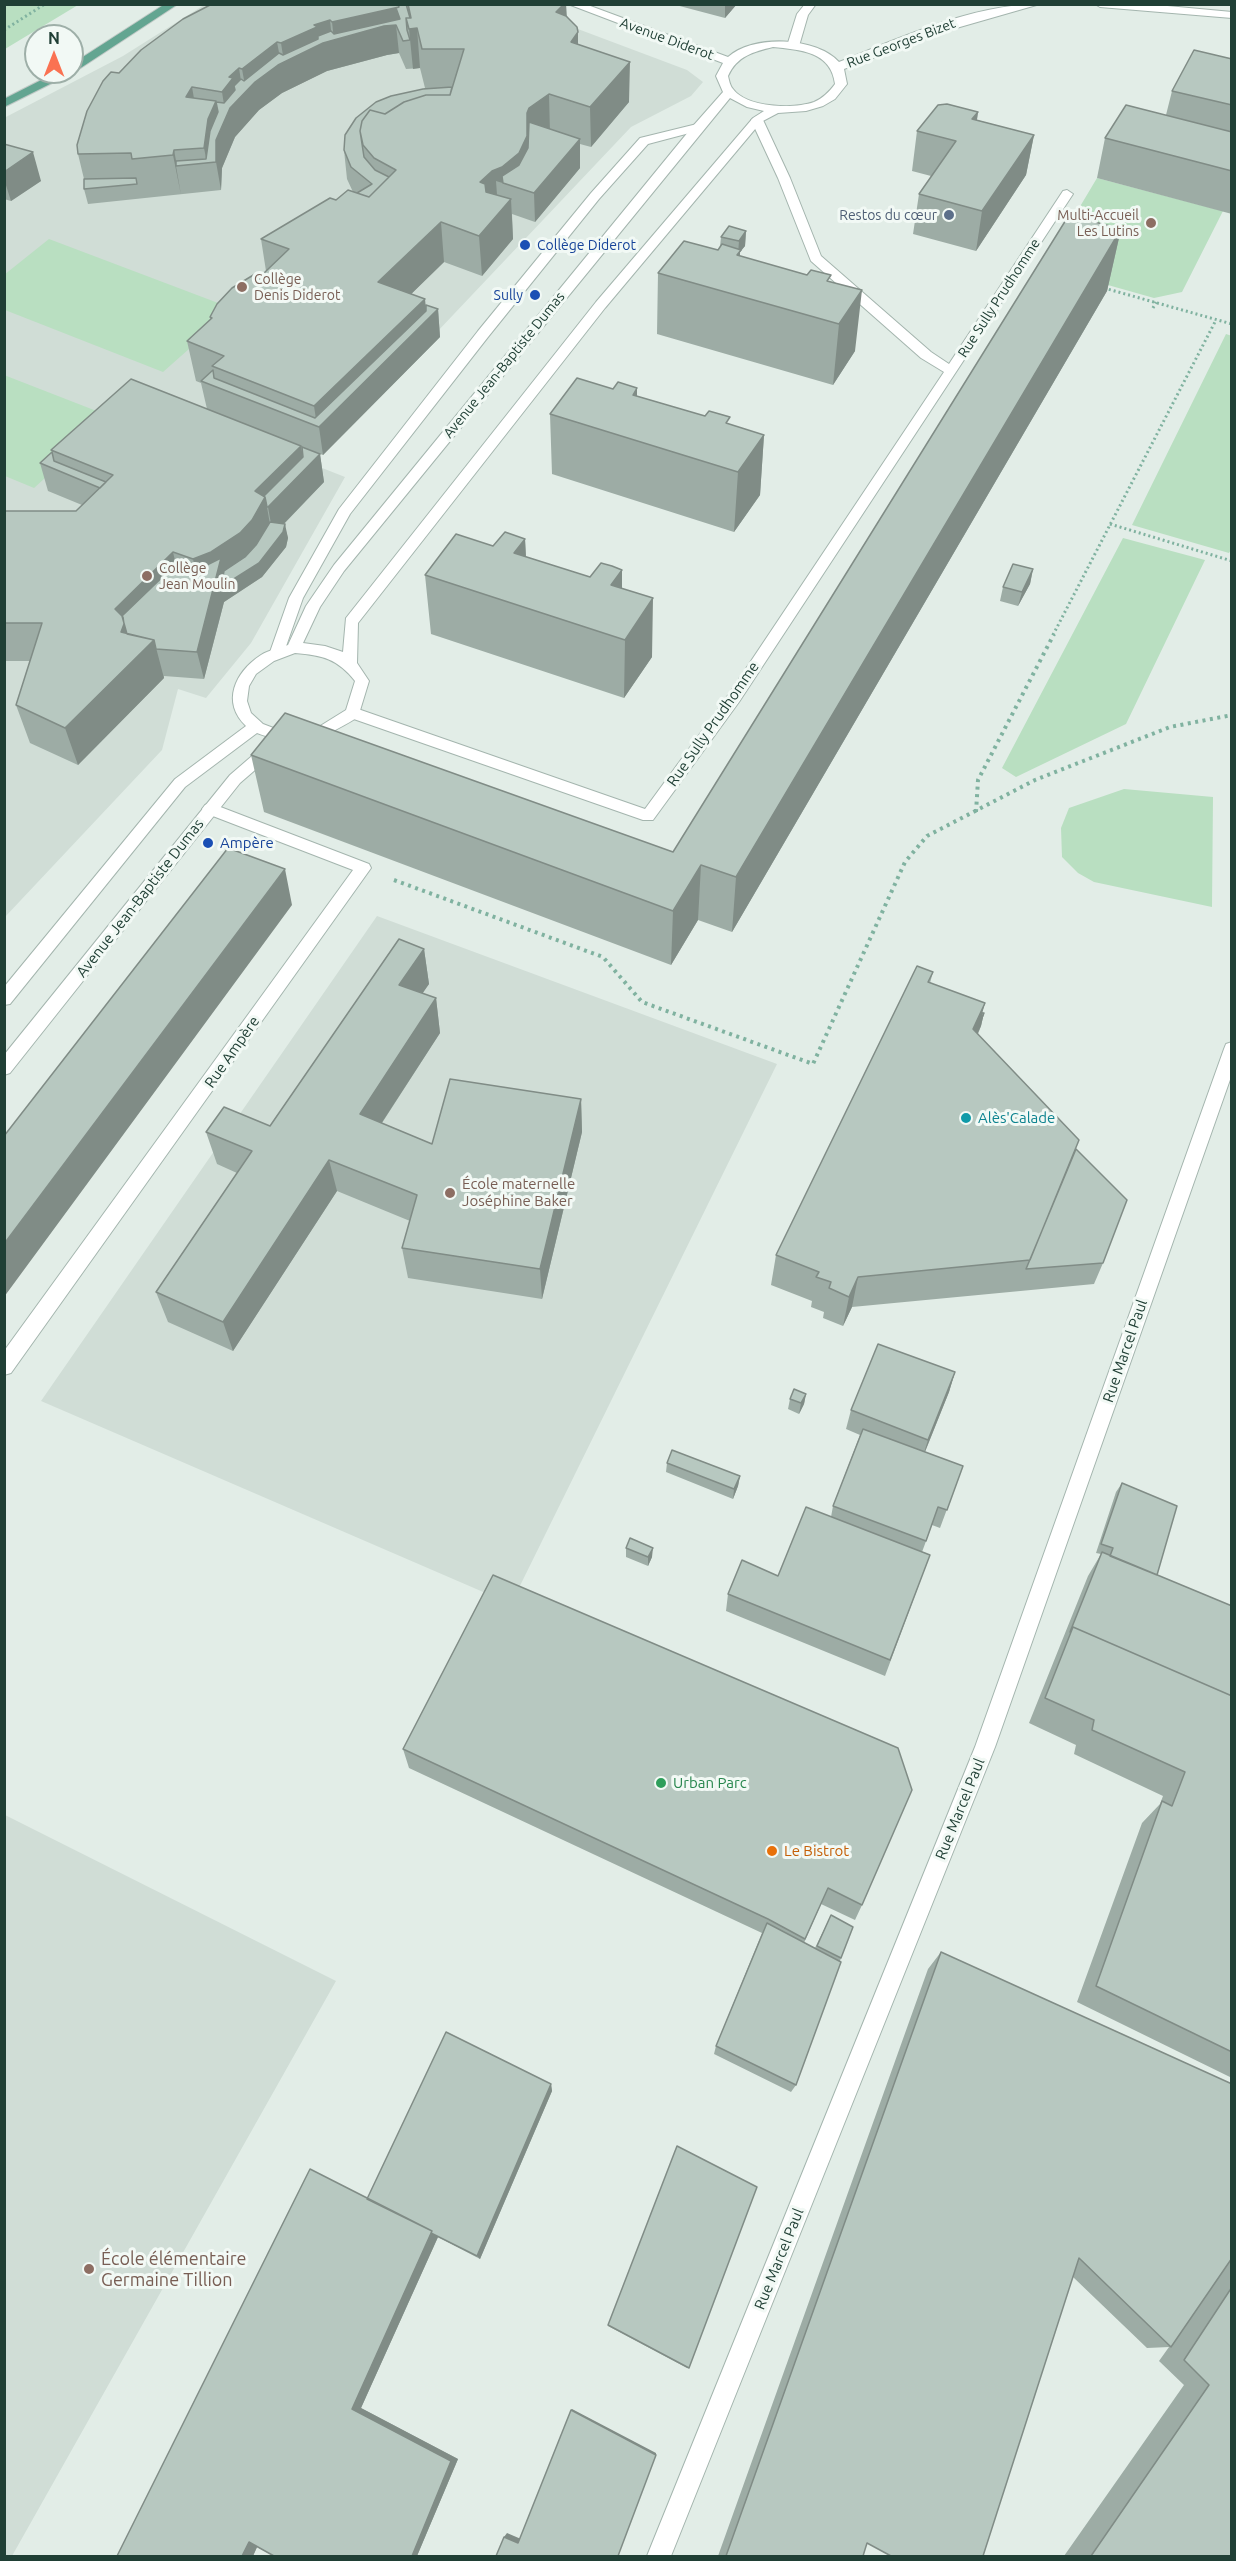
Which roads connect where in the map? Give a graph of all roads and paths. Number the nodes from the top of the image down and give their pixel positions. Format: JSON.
{"nodes":[{"id":1,"x":45,"y":4,"type":"edge"},
{"id":2,"x":173,"y":4,"type":"edge"},
{"id":3,"x":573,"y":4,"type":"edge"},
{"id":4,"x":811,"y":4,"type":"edge"},
{"id":5,"x":1035,"y":4,"type":"edge"},
{"id":6,"x":1100,"y":4,"type":"edge"},
{"id":7,"x":1232,"y":15,"type":"edge"},
{"id":8,"x":4,"y":30,"type":"edge"},
{"id":9,"x":793,"y":46,"type":"junction"},
{"id":10,"x":84,"y":61,"type":"edge"},
{"id":11,"x":728,"y":61,"type":"junction"},
{"id":12,"x":838,"y":67,"type":"junction"},
{"id":13,"x":43,"y":84,"type":"edge"},
{"id":14,"x":729,"y":92,"type":"junction"},
{"id":15,"x":4,"y":104,"type":"edge"},
{"id":16,"x":775,"y":110,"type":"junction"},
{"id":17,"x":757,"y":120,"type":"junction"},
{"id":18,"x":697,"y":128,"type":"junction"},
{"id":19,"x":1067,"y":194,"type":"dead end"},
{"id":20,"x":1099,"y":286,"type":"edge"},
{"id":21,"x":1156,"y":302,"type":"junction"},
{"id":22,"x":1153,"y":308,"type":"dead end"},
{"id":23,"x":1216,"y":320,"type":"junction"},
{"id":24,"x":1232,"y":324,"type":"edge"},
{"id":25,"x":951,"y":371,"type":"junction"},
{"id":26,"x":1110,"y":524,"type":"junction"},
{"id":27,"x":1232,"y":561,"type":"edge"},
{"id":28,"x":294,"y":648,"type":"junction"},
{"id":29,"x":277,"y":652,"type":"junction"},
{"id":30,"x":350,"y":662,"type":"junction"},
{"id":31,"x":353,"y":713,"type":"junction"},
{"id":32,"x":1232,"y":715,"type":"edge"},
{"id":33,"x":256,"y":726,"type":"junction"},
{"id":34,"x":285,"y":736,"type":"junction"},
{"id":35,"x":210,"y":809,"type":"junction"},
{"id":36,"x":976,"y":812,"type":"junction"},
{"id":37,"x":363,"y":868,"type":"junction"},
{"id":38,"x":4,"y":999,"type":"edge"},
{"id":39,"x":1232,"y":1049,"type":"edge"},
{"id":40,"x":4,"y":1068,"type":"edge"},
{"id":41,"x":4,"y":1367,"type":"edge"},
{"id":42,"x":659,"y":2556,"type":"edge"}],
"edges":[{"from":1,"to":8,"type":"path"},
{"from":2,"to":10,"type":"main road"},
{"from":3,"to":11,"type":"street","name":"Avenue Diderot"},
{"from":4,"to":9,"type":"street"},
{"from":5,"to":12,"type":"street","name":"Rue Georges Bizet"},
{"from":6,"to":7,"type":"street"},
{"from":9,"to":11,"type":"street"},
{"from":9,"to":12,"type":"street"},
{"from":11,"to":14,"type":"street"},
{"from":12,"to":16,"type":"street"},
{"from":13,"to":15,"type":"main road"},
{"from":14,"to":16,"type":"street"},
{"from":14,"to":18,"type":"street","name":"Avenue Jean-Baptiste Dumas"},
{"from":16,"to":17,"type":"street"},
{"from":17,"to":25,"type":"street","name":"Rue Sully Prudhomme"},
{"from":17,"to":30,"type":"street"},
{"from":18,"to":28,"type":"street","name":"Avenue Jean-Baptiste Dumas"},
{"from":18,"to":29,"type":"street"},
{"from":19,"to":25,"type":"street","name":"Rue Sully Prudhomme"},
{"from":20,"to":21,"type":"path"},
{"from":21,"to":22,"type":"path"},
{"from":21,"to":23,"type":"path"},
{"from":23,"to":24,"type":"path"},
{"from":23,"to":26,"type":"path"},
{"from":25,"to":31,"type":"street","name":"Rue Sully Prudhomme"},
{"from":26,"to":27,"type":"path"},
{"from":26,"to":36,"type":"path"},
{"from":28,"to":29,"type":"street"},
{"from":28,"to":30,"type":"street"},
{"from":29,"to":33,"type":"street"},
{"from":30,"to":31,"type":"street"},
{"from":31,"to":34,"type":"street"},
{"from":32,"to":36,"type":"path"},
{"from":33,"to":34,"type":"street"},
{"from":33,"to":38,"type":"street"},
{"from":34,"to":35,"type":"street","name":"Avenue Jean-Baptiste Dumas"},
{"from":35,"to":37,"type":"street"},
{"from":35,"to":40,"type":"street","name":"Avenue Jean-Baptiste Dumas"},
{"from":36,"to":37,"type":"path"},
{"from":37,"to":41,"type":"street","name":"Rue Ampère"},
{"from":39,"to":42,"type":"street","name":"Rue Marcel Paul"}]}
